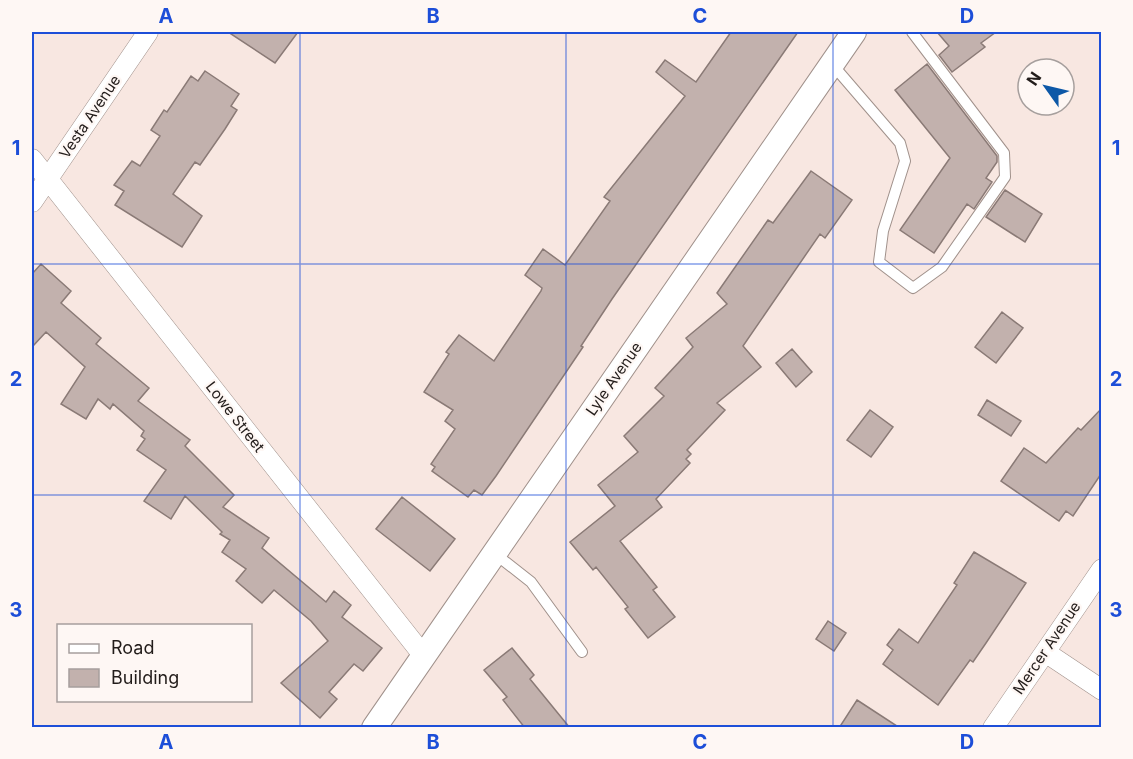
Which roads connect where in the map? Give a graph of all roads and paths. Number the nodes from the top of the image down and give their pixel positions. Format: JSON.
{"nodes":[{"id":1,"x":148,"y":32,"type":"edge"},
{"id":2,"x":854,"y":32,"type":"edge"},
{"id":3,"x":912,"y":32,"type":"edge"},
{"id":4,"x":832,"y":64,"type":"junction"},
{"id":5,"x":32,"y":159,"type":"edge"},
{"id":6,"x":47,"y":179,"type":"junction"},
{"id":7,"x":32,"y":202,"type":"edge"},
{"id":8,"x":494,"y":553,"type":"junction"},
{"id":9,"x":1101,"y":569,"type":"edge"},
{"id":10,"x":582,"y":652,"type":"dead end"},
{"id":11,"x":1045,"y":652,"type":"junction"},
{"id":12,"x":423,"y":655,"type":"junction"},
{"id":13,"x":1101,"y":690,"type":"edge"},
{"id":14,"x":374,"y":728,"type":"edge"},
{"id":15,"x":993,"y":728,"type":"edge"}],
"edges":[{"from":1,"to":6,"type":"street","name":"Vesta Avenue"},
{"from":2,"to":4,"type":"street","name":"Lyle Avenue"},
{"from":3,"to":4,"type":"lane"},
{"from":4,"to":8,"type":"street","name":"Lyle Avenue"},
{"from":5,"to":6,"type":"street","name":"Lowe Street"},
{"from":6,"to":7,"type":"street","name":"Vesta Avenue"},
{"from":6,"to":12,"type":"street","name":"Lowe Street"},
{"from":8,"to":10,"type":"lane"},
{"from":8,"to":12,"type":"street","name":"Lyle Avenue"},
{"from":9,"to":11,"type":"street","name":"Mercer Avenue"},
{"from":11,"to":13,"type":"street"},
{"from":11,"to":15,"type":"street","name":"Mercer Avenue"},
{"from":12,"to":14,"type":"street","name":"Lyle Avenue"}]}
